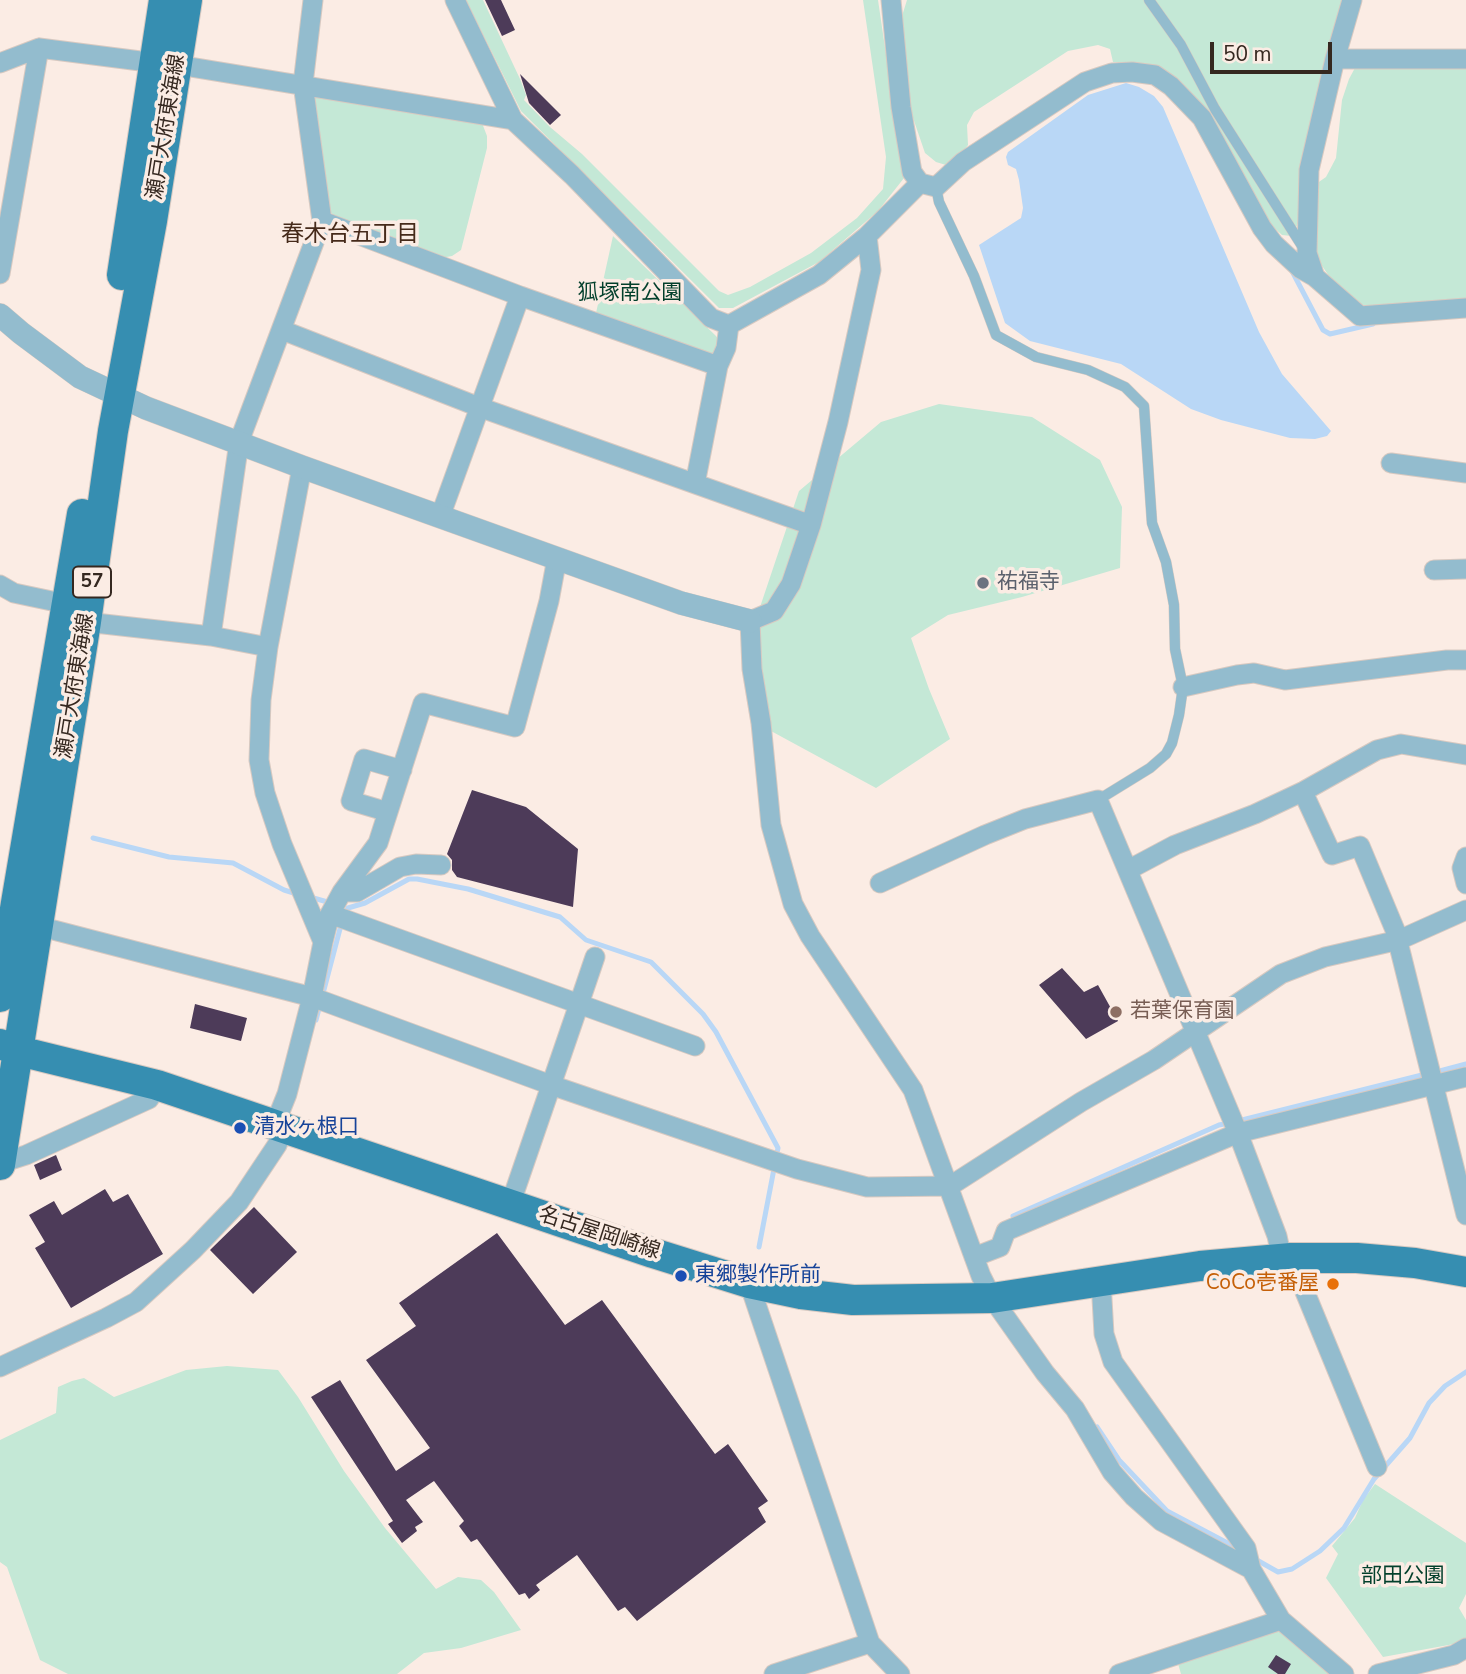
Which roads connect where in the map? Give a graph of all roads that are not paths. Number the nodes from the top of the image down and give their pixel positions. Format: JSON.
{"nodes":[{"id":1,"x":164,"y":0,"type":"edge"},
{"id":2,"x":187,"y":0,"type":"edge"},
{"id":3,"x":313,"y":0,"type":"edge"},
{"id":4,"x":455,"y":0,"type":"edge"},
{"id":5,"x":891,"y":0,"type":"edge"},
{"id":6,"x":1149,"y":0,"type":"edge"},
{"id":7,"x":1352,"y":0,"type":"edge"},
{"id":8,"x":39,"y":48,"type":"junction"},
{"id":9,"x":1335,"y":59,"type":"junction"},
{"id":10,"x":1466,"y":59,"type":"edge"},
{"id":11,"x":0,"y":63,"type":"edge"},
{"id":12,"x":167,"y":64,"type":"junction"},
{"id":13,"x":303,"y":84,"type":"junction"},
{"id":14,"x":513,"y":120,"type":"junction"},
{"id":15,"x":928,"y":185,"type":"junction"},
{"id":16,"x":322,"y":221,"type":"junction"},
{"id":17,"x":867,"y":236,"type":"junction"},
{"id":18,"x":1307,"y":253,"type":"junction"},
{"id":19,"x":0,"y":274,"type":"edge"},
{"id":20,"x":1315,"y":277,"type":"junction"},
{"id":21,"x":520,"y":296,"type":"junction"},
{"id":22,"x":1466,"y":308,"type":"edge"},
{"id":23,"x":0,"y":315,"type":"edge"},
{"id":24,"x":729,"y":325,"type":"junction"},
{"id":25,"x":282,"y":330,"type":"junction"},
{"id":26,"x":718,"y":366,"type":"junction"},
{"id":27,"x":112,"y":393,"type":"junction"},
{"id":28,"x":478,"y":407,"type":"junction"},
{"id":29,"x":239,"y":442,"type":"junction"},
{"id":30,"x":1391,"y":463,"type":"dead end"},
{"id":31,"x":302,"y":467,"type":"junction"},
{"id":32,"x":1466,"y":473,"type":"edge"},
{"id":33,"x":695,"y":484,"type":"junction"},
{"id":34,"x":440,"y":517,"type":"junction"},
{"id":35,"x":811,"y":526,"type":"junction"},
{"id":36,"x":557,"y":558,"type":"junction"},
{"id":37,"x":1466,"y":569,"type":"edge"},
{"id":38,"x":1434,"y":570,"type":"dead end"},
{"id":39,"x":0,"y":585,"type":"edge"},
{"id":40,"x":76,"y":613,"type":"junction"},
{"id":41,"x":750,"y":621,"type":"junction"},
{"id":42,"x":211,"y":636,"type":"junction"},
{"id":43,"x":268,"y":647,"type":"junction"},
{"id":44,"x":1466,"y":660,"type":"edge"},
{"id":45,"x":1183,"y":687,"type":"junction"},
{"id":46,"x":1466,"y":755,"type":"edge"},
{"id":47,"x":402,"y":770,"type":"junction"},
{"id":48,"x":1303,"y":792,"type":"junction"},
{"id":49,"x":1098,"y":800,"type":"junction"},
{"id":50,"x":388,"y":812,"type":"junction"},
{"id":51,"x":1466,"y":857,"type":"edge"},
{"id":52,"x":441,"y":865,"type":"dead end"},
{"id":53,"x":1128,"y":870,"type":"junction"},
{"id":54,"x":880,"y":883,"type":"dead end"},
{"id":55,"x":1466,"y":884,"type":"edge"},
{"id":56,"x":342,"y":892,"type":"junction"},
{"id":57,"x":1466,"y":910,"type":"edge"},
{"id":58,"x":330,"y":914,"type":"junction"},
{"id":59,"x":18,"y":919,"type":"edge"},
{"id":60,"x":1399,"y":940,"type":"junction"},
{"id":61,"x":323,"y":942,"type":"junction"},
{"id":62,"x":594,"y":957,"type":"dead end"},
{"id":63,"x":0,"y":997,"type":"edge"},
{"id":64,"x":312,"y":997,"type":"junction"},
{"id":65,"x":579,"y":1004,"type":"junction"},
{"id":66,"x":1196,"y":1031,"type":"junction"},
{"id":67,"x":695,"y":1046,"type":"dead end"},
{"id":68,"x":9,"y":1048,"type":"edge"},
{"id":69,"x":1466,"y":1077,"type":"edge"},
{"id":70,"x":157,"y":1085,"type":"junction"},
{"id":71,"x":551,"y":1085,"type":"junction"},
{"id":72,"x":1434,"y":1085,"type":"junction"},
{"id":73,"x":279,"y":1126,"type":"junction"},
{"id":74,"x":1238,"y":1133,"type":"junction"},
{"id":75,"x":0,"y":1164,"type":"edge"},
{"id":76,"x":950,"y":1186,"type":"junction"},
{"id":77,"x":510,"y":1205,"type":"junction"},
{"id":78,"x":1466,"y":1215,"type":"edge"},
{"id":79,"x":974,"y":1257,"type":"junction"},
{"id":80,"x":1287,"y":1259,"type":"junction"},
{"id":81,"x":1466,"y":1272,"type":"edge"},
{"id":82,"x":1101,"y":1281,"type":"junction"},
{"id":83,"x":749,"y":1283,"type":"junction"},
{"id":84,"x":992,"y":1298,"type":"junction"},
{"id":85,"x":0,"y":1367,"type":"edge"},
{"id":86,"x":1377,"y":1467,"type":"dead end"},
{"id":87,"x":1251,"y":1569,"type":"junction"},
{"id":88,"x":1281,"y":1620,"type":"junction"},
{"id":89,"x":870,"y":1643,"type":"junction"},
{"id":90,"x":1466,"y":1648,"type":"edge"},
{"id":91,"x":774,"y":1674,"type":"edge"},
{"id":92,"x":900,"y":1674,"type":"edge"},
{"id":93,"x":1119,"y":1674,"type":"edge"},
{"id":94,"x":1344,"y":1674,"type":"edge"},
{"id":95,"x":1378,"y":1674,"type":"edge"}],
"edges":[{"from":1,"to":12,"type":"main road","name":"瀬戸大府東海線","number":"57"},
{"from":2,"to":12,"type":"main road","name":"瀬戸大府東海線","number":"57"},
{"from":3,"to":13,"type":"street"},
{"from":4,"to":14,"type":"street"},
{"from":5,"to":15,"type":"street"},
{"from":6,"to":18,"type":"lane"},
{"from":7,"to":9,"type":"street"},
{"from":8,"to":11,"type":"street"},
{"from":8,"to":12,"type":"street"},
{"from":8,"to":19,"type":"street"},
{"from":9,"to":10,"type":"street"},
{"from":9,"to":18,"type":"street"},
{"from":12,"to":13,"type":"street"},
{"from":12,"to":27,"type":"main road","name":"瀬戸大府東海線","number":"57"},
{"from":13,"to":14,"type":"street"},
{"from":13,"to":16,"type":"street"},
{"from":14,"to":24,"type":"street"},
{"from":15,"to":17,"type":"street"},
{"from":15,"to":20,"type":"street"},
{"from":15,"to":45,"type":"lane"},
{"from":16,"to":21,"type":"street"},
{"from":16,"to":25,"type":"street"},
{"from":17,"to":24,"type":"street"},
{"from":17,"to":35,"type":"street"},
{"from":18,"to":20,"type":"street"},
{"from":20,"to":22,"type":"street"},
{"from":21,"to":26,"type":"street"},
{"from":21,"to":28,"type":"street"},
{"from":23,"to":27,"type":"street"},
{"from":24,"to":26,"type":"street"},
{"from":25,"to":28,"type":"street"},
{"from":25,"to":29,"type":"street"},
{"from":26,"to":33,"type":"street"},
{"from":27,"to":29,"type":"street"},
{"from":27,"to":40,"type":"main road","name":"瀬戸大府東海線","number":"57"},
{"from":28,"to":33,"type":"street"},
{"from":28,"to":34,"type":"street"},
{"from":29,"to":31,"type":"street"},
{"from":29,"to":42,"type":"street"},
{"from":30,"to":32,"type":"street"},
{"from":31,"to":34,"type":"street"},
{"from":31,"to":43,"type":"street"},
{"from":33,"to":35,"type":"street"},
{"from":34,"to":36,"type":"street"},
{"from":35,"to":41,"type":"street"},
{"from":36,"to":41,"type":"street"},
{"from":36,"to":47,"type":"street"},
{"from":37,"to":38,"type":"street"},
{"from":39,"to":40,"type":"street"},
{"from":40,"to":42,"type":"street"},
{"from":40,"to":59,"type":"main road","name":"瀬戸大府東海線","number":"57"},
{"from":41,"to":76,"type":"street"},
{"from":42,"to":43,"type":"street"},
{"from":43,"to":61,"type":"street"},
{"from":44,"to":45,"type":"street"},
{"from":45,"to":49,"type":"lane"},
{"from":46,"to":48,"type":"street"},
{"from":47,"to":50,"type":"street"},
{"from":47,"to":50,"type":"street"},
{"from":48,"to":53,"type":"street"},
{"from":48,"to":60,"type":"street"},
{"from":49,"to":53,"type":"street"},
{"from":49,"to":54,"type":"street"},
{"from":50,"to":56,"type":"street"},
{"from":51,"to":55,"type":"street"},
{"from":52,"to":56,"type":"street"},
{"from":53,"to":66,"type":"street"},
{"from":56,"to":58,"type":"street"},
{"from":57,"to":60,"type":"street"},
{"from":58,"to":61,"type":"street"},
{"from":58,"to":65,"type":"street"},
{"from":59,"to":63,"type":"main road","name":"瀬戸大府東海線","number":"57"},
{"from":59,"to":64,"type":"street"},
{"from":59,"to":68,"type":"main road","name":"瀬戸大府東海線","number":"57"},
{"from":60,"to":66,"type":"street"},
{"from":60,"to":72,"type":"street"},
{"from":61,"to":64,"type":"street"},
{"from":62,"to":65,"type":"street"},
{"from":64,"to":71,"type":"street"},
{"from":64,"to":73,"type":"street"},
{"from":65,"to":67,"type":"street"},
{"from":65,"to":71,"type":"street"},
{"from":66,"to":74,"type":"street"},
{"from":66,"to":76,"type":"street"},
{"from":68,"to":70,"type":"main road","name":"名古屋岡崎線"},
{"from":68,"to":75,"type":"main road","name":"瀬戸大府東海線","number":"57"},
{"from":69,"to":72,"type":"street"},
{"from":70,"to":73,"type":"main road","name":"名古屋岡崎線"},
{"from":70,"to":75,"type":"street"},
{"from":71,"to":76,"type":"street"},
{"from":71,"to":77,"type":"street"},
{"from":72,"to":74,"type":"street"},
{"from":72,"to":78,"type":"street"},
{"from":73,"to":77,"type":"main road","name":"名古屋岡崎線"},
{"from":73,"to":85,"type":"street"},
{"from":74,"to":79,"type":"street"},
{"from":74,"to":80,"type":"street"},
{"from":76,"to":79,"type":"street"},
{"from":77,"to":83,"type":"main road","name":"名古屋岡崎線"},
{"from":79,"to":84,"type":"street"},
{"from":80,"to":81,"type":"main road","name":"名古屋岡崎線"},
{"from":80,"to":82,"type":"main road","name":"名古屋岡崎線"},
{"from":80,"to":86,"type":"street"},
{"from":82,"to":84,"type":"main road","name":"名古屋岡崎線"},
{"from":82,"to":87,"type":"street"},
{"from":83,"to":84,"type":"main road","name":"名古屋岡崎線"},
{"from":83,"to":89,"type":"street"},
{"from":84,"to":87,"type":"street"},
{"from":87,"to":88,"type":"street"},
{"from":88,"to":93,"type":"street"},
{"from":88,"to":94,"type":"street"},
{"from":89,"to":91,"type":"street"},
{"from":89,"to":92,"type":"street"},
{"from":90,"to":95,"type":"street"}]}
